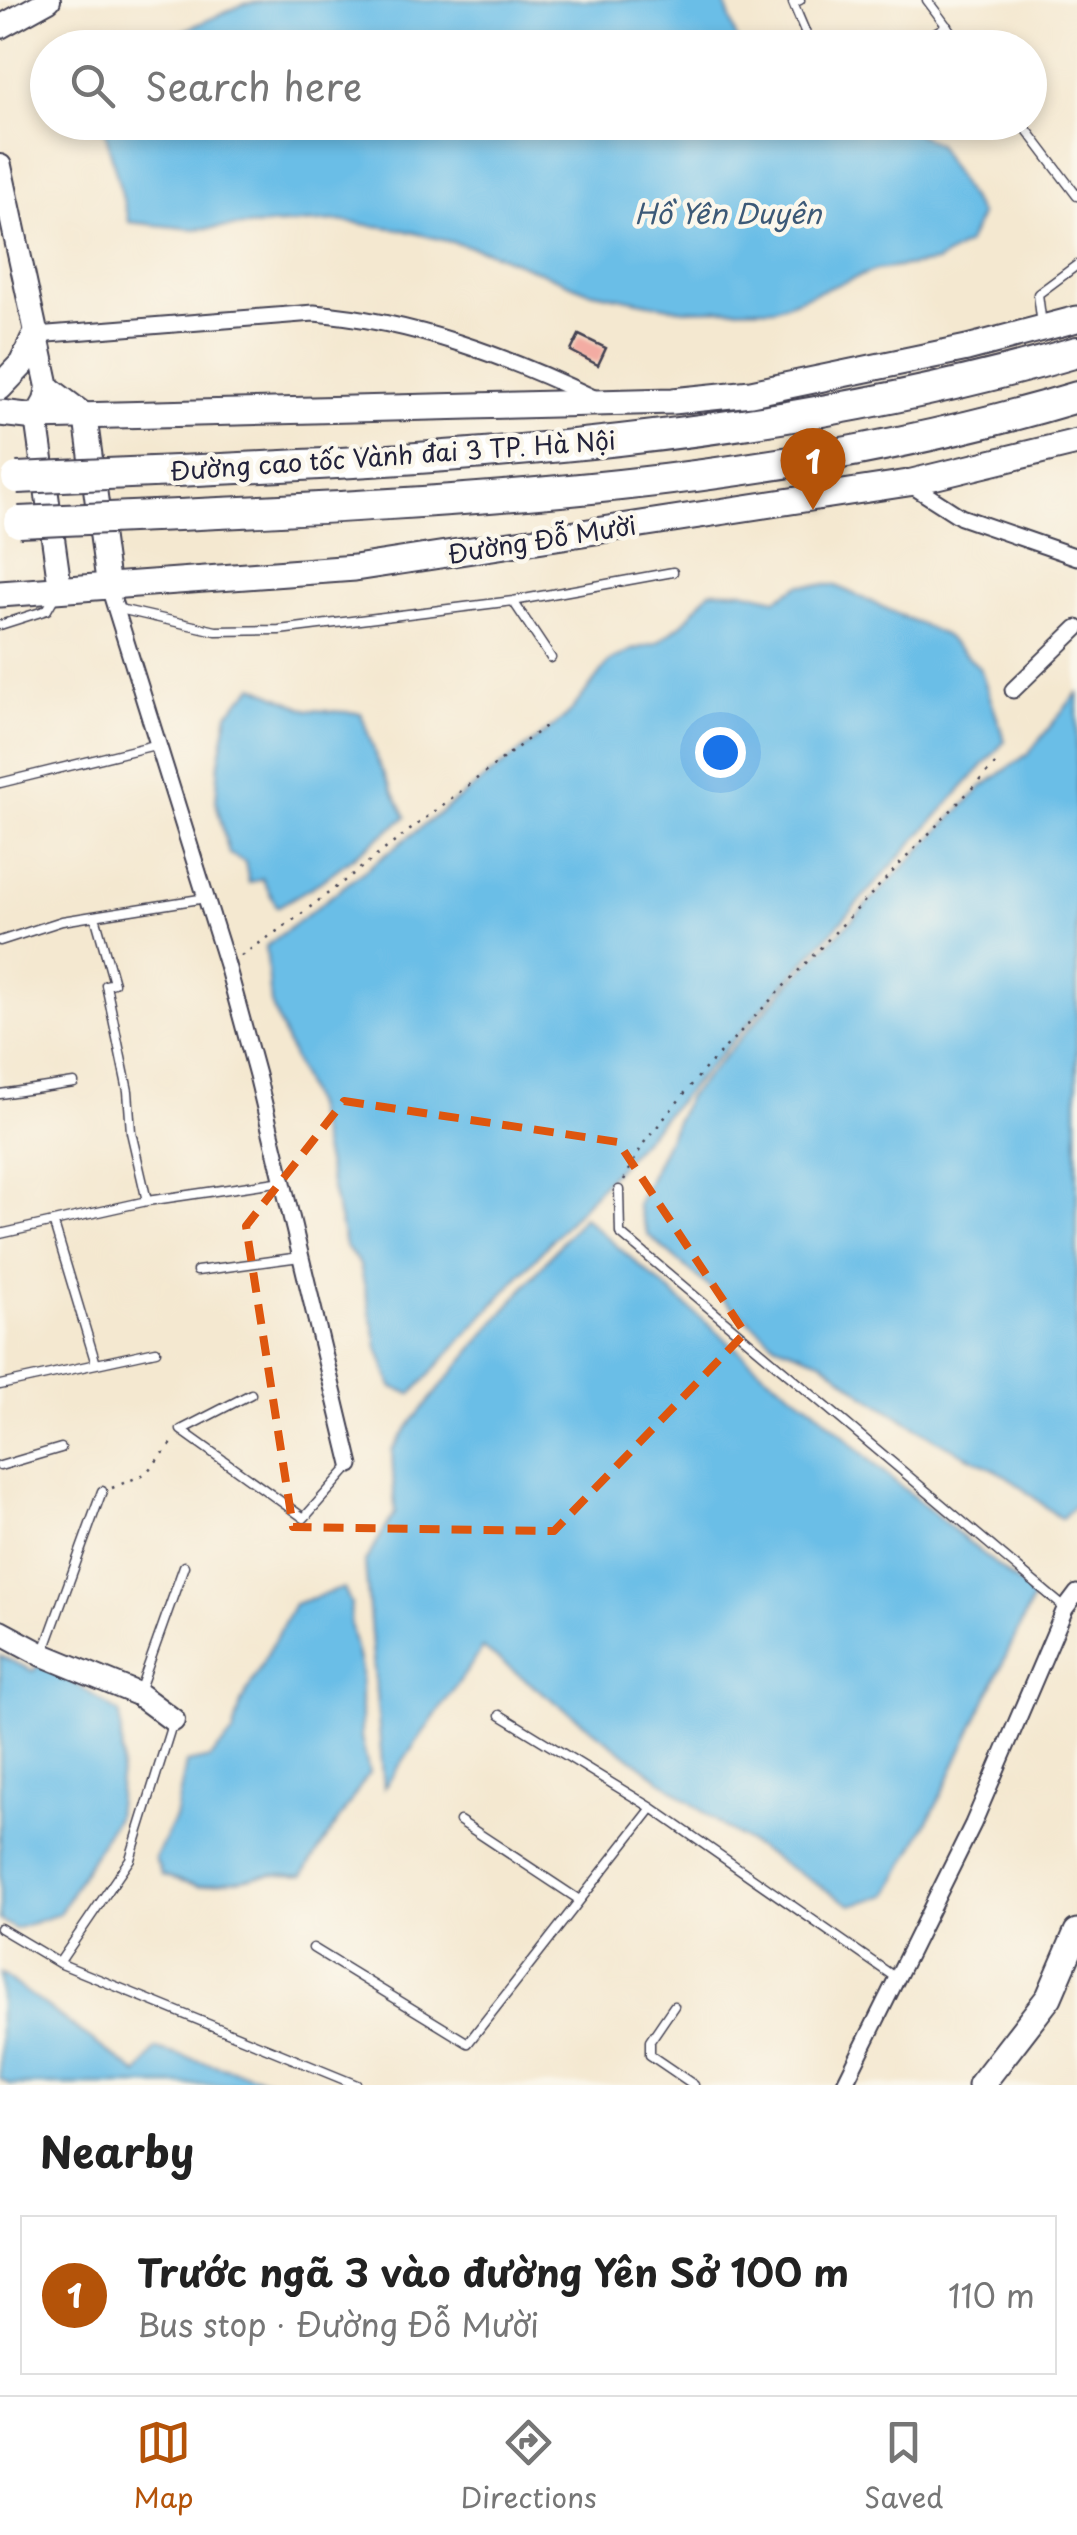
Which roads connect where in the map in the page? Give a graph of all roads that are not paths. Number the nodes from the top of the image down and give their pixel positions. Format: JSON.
{"nodes":[{"id":1,"x":48,"y":0,"type":"edge"},
{"id":2,"x":800,"y":0,"type":"edge"},
{"id":3,"x":927,"y":0,"type":"edge"},
{"id":4,"x":946,"y":26,"type":"junction"},
{"id":5,"x":0,"y":28,"type":"edge"},
{"id":6,"x":804,"y":30,"type":"edge"},
{"id":7,"x":939,"y":30,"type":"edge"},
{"id":8,"x":949,"y":30,"type":"edge"},
{"id":9,"x":1035,"y":140,"type":"edge"},
{"id":10,"x":1,"y":175,"type":"edge"},
{"id":11,"x":1077,"y":196,"type":"edge"},
{"id":12,"x":1077,"y":265,"type":"edge"},
{"id":13,"x":1077,"y":319,"type":"edge"},
{"id":14,"x":1043,"y":330,"type":"junction"},
{"id":15,"x":36,"y":335,"type":"junction"},
{"id":16,"x":1077,"y":352,"type":"edge"},
{"id":17,"x":0,"y":387,"type":"edge"},
{"id":18,"x":48,"y":387,"type":"junction"},
{"id":19,"x":1077,"y":397,"type":"edge"},
{"id":20,"x":604,"y":403,"type":"junction"},
{"id":21,"x":0,"y":413,"type":"edge"},
{"id":22,"x":84,"y":415,"type":"junction"},
{"id":23,"x":36,"y":416,"type":"junction"},
{"id":24,"x":1077,"y":442,"type":"edge"},
{"id":25,"x":8,"y":478,"type":"edge"},
{"id":26,"x":908,"y":483,"type":"junction"},
{"id":27,"x":9,"y":522,"type":"edge"},
{"id":28,"x":1077,"y":556,"type":"edge"},
{"id":29,"x":673,"y":572,"type":"dead end"},
{"id":30,"x":60,"y":588,"type":"junction"},
{"id":31,"x":0,"y":594,"type":"edge"},
{"id":32,"x":112,"y":596,"type":"junction"},
{"id":33,"x":513,"y":601,"type":"junction"},
{"id":34,"x":0,"y":626,"type":"edge"},
{"id":35,"x":1077,"y":628,"type":"edge"},
{"id":36,"x":551,"y":658,"type":"dead end"},
{"id":37,"x":1013,"y":690,"type":"dead end"},
{"id":38,"x":158,"y":744,"type":"junction"},
{"id":39,"x":0,"y":783,"type":"edge"},
{"id":40,"x":208,"y":898,"type":"junction"},
{"id":41,"x":96,"y":916,"type":"junction"},
{"id":42,"x":0,"y":941,"type":"edge"},
{"id":43,"x":74,"y":1083,"type":"dead end"},
{"id":44,"x":0,"y":1094,"type":"edge"},
{"id":45,"x":283,"y":1181,"type":"junction"},
{"id":46,"x":619,"y":1190,"type":"road end"},
{"id":47,"x":147,"y":1201,"type":"junction"},
{"id":48,"x":54,"y":1224,"type":"junction"},
{"id":49,"x":0,"y":1234,"type":"edge"},
{"id":50,"x":300,"y":1258,"type":"junction"},
{"id":51,"x":198,"y":1271,"type":"dead end"},
{"id":52,"x":156,"y":1350,"type":"dead end"},
{"id":53,"x":96,"y":1364,"type":"junction"},
{"id":54,"x":0,"y":1385,"type":"edge"},
{"id":55,"x":251,"y":1394,"type":"dead end"},
{"id":56,"x":60,"y":1448,"type":"dead end"},
{"id":57,"x":351,"y":1465,"type":"joint"},
{"id":58,"x":0,"y":1466,"type":"edge"},
{"id":59,"x":102,"y":1491,"type":"road end"},
{"id":60,"x":184,"y":1566,"type":"dead end"},
{"id":61,"x":1077,"y":1593,"type":"edge"},
{"id":62,"x":1065,"y":1608,"type":"junction"},
{"id":63,"x":0,"y":1632,"type":"edge"},
{"id":64,"x":43,"y":1655,"type":"junction"},
{"id":65,"x":138,"y":1694,"type":"junction"},
{"id":66,"x":500,"y":1715,"type":"dead end"},
{"id":67,"x":174,"y":1720,"type":"joint"},
{"id":68,"x":652,"y":1808,"type":"junction"},
{"id":69,"x":460,"y":1821,"type":"dead end"},
{"id":70,"x":578,"y":1899,"type":"junction"},
{"id":71,"x":0,"y":1928,"type":"edge"},
{"id":72,"x":1077,"y":1932,"type":"edge"},
{"id":73,"x":313,"y":1948,"type":"dead end"},
{"id":74,"x":59,"y":1962,"type":"junction"},
{"id":75,"x":898,"y":1979,"type":"junction"},
{"id":76,"x":674,"y":2006,"type":"dead end"},
{"id":77,"x":357,"y":2085,"type":"edge"},
{"id":78,"x":694,"y":2085,"type":"edge"},
{"id":79,"x":844,"y":2085,"type":"edge"},
{"id":80,"x":980,"y":2085,"type":"edge"}],
"edges":[{"from":1,"to":5,"type":"main road"},
{"from":2,"to":6,"type":"lane"},
{"from":3,"to":4,"type":"lane"},
{"from":4,"to":7,"type":"lane"},
{"from":4,"to":8,"type":"lane"},
{"from":9,"to":11,"type":"lane"},
{"from":10,"to":15,"type":"main road"},
{"from":12,"to":14,"type":"lane"},
{"from":13,"to":14,"type":"main road"},
{"from":14,"to":20,"type":"main road"},
{"from":15,"to":17,"type":"main road"},
{"from":15,"to":18,"type":"main road"},
{"from":15,"to":20,"type":"street"},
{"from":16,"to":25,"type":"highway","name":"Đường cao tốc Vành đai 3 TP. Hà Nội","bridge":true},
{"from":18,"to":22,"type":"main road"},
{"from":18,"to":23,"type":"main road"},
{"from":19,"to":27,"type":"highway","name":"Đường cao tốc Vành đai 3 TP. Hà Nội","bridge":true},
{"from":20,"to":22,"type":"main road"},
{"from":21,"to":23,"type":"main road"},
{"from":22,"to":23,"type":"main road"},
{"from":22,"to":32,"type":"main road"},
{"from":23,"to":30,"type":"main road"},
{"from":24,"to":26,"type":"main road","name":"Đường Đỗ Mười"},
{"from":26,"to":28,"type":"street"},
{"from":26,"to":32,"type":"main road","name":"Đường Đỗ Mười"},
{"from":29,"to":33,"type":"lane"},
{"from":30,"to":31,"type":"main road","name":"Đường Đỗ Mười"},
{"from":30,"to":32,"type":"main road","name":"Đường Đỗ Mười"},
{"from":30,"to":34,"type":"lane"},
{"from":32,"to":33,"type":"lane"},
{"from":32,"to":38,"type":"street"},
{"from":33,"to":36,"type":"lane"},
{"from":35,"to":37,"type":"street"},
{"from":38,"to":39,"type":"lane"},
{"from":38,"to":40,"type":"street"},
{"from":40,"to":41,"type":"lane"},
{"from":40,"to":45,"type":"street"},
{"from":41,"to":42,"type":"lane"},
{"from":41,"to":47,"type":"lane"},
{"from":43,"to":44,"type":"lane"},
{"from":45,"to":47,"type":"lane"},
{"from":45,"to":50,"type":"street"},
{"from":46,"to":62,"type":"lane"},
{"from":47,"to":48,"type":"lane"},
{"from":48,"to":49,"type":"lane"},
{"from":48,"to":53,"type":"lane"},
{"from":50,"to":51,"type":"lane"},
{"from":50,"to":57,"type":"street"},
{"from":52,"to":53,"type":"lane"},
{"from":53,"to":54,"type":"lane"},
{"from":55,"to":57,"type":"lane"},
{"from":56,"to":58,"type":"lane"},
{"from":59,"to":64,"type":"lane"},
{"from":60,"to":65,"type":"lane"},
{"from":61,"to":62,"type":"street"},
{"from":62,"to":75,"type":"street"},
{"from":63,"to":64,"type":"main road"},
{"from":64,"to":65,"type":"main road"},
{"from":65,"to":67,"type":"main road"},
{"from":66,"to":68,"type":"lane"},
{"from":67,"to":74,"type":"lane"},
{"from":68,"to":70,"type":"lane"},
{"from":68,"to":75,"type":"lane"},
{"from":69,"to":70,"type":"lane"},
{"from":70,"to":73,"type":"lane"},
{"from":71,"to":74,"type":"lane"},
{"from":72,"to":80,"type":"main road"},
{"from":74,"to":77,"type":"lane"},
{"from":75,"to":79,"type":"street"},
{"from":76,"to":78,"type":"lane"}]}
